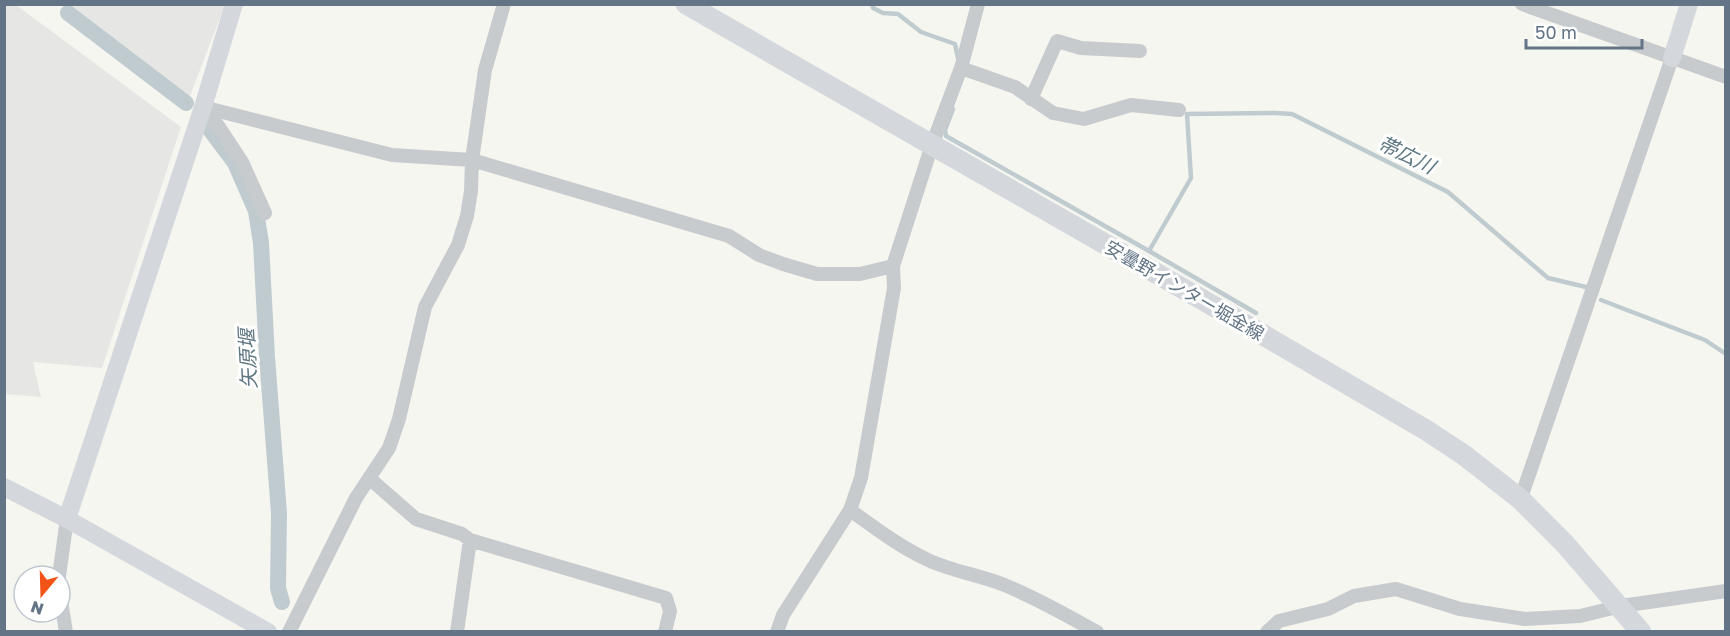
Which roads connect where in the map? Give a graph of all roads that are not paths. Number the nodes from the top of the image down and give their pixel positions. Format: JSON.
{"nodes":[{"id":1,"x":234,"y":4,"type":"edge"},
{"id":2,"x":504,"y":4,"type":"edge"},
{"id":3,"x":978,"y":4,"type":"edge"},
{"id":4,"x":1522,"y":4,"type":"edge"},
{"id":5,"x":1689,"y":4,"type":"edge"},
{"id":6,"x":692,"y":6,"type":"edge"},
{"id":7,"x":1140,"y":51,"type":"dead end"},
{"id":8,"x":1672,"y":58,"type":"junction"},
{"id":9,"x":962,"y":68,"type":"junction"},
{"id":10,"x":1725,"y":77,"type":"edge"},
{"id":11,"x":1031,"y":99,"type":"junction"},
{"id":12,"x":203,"y":107,"type":"junction"},
{"id":13,"x":1179,"y":110,"type":"dead end"},
{"id":14,"x":932,"y":145,"type":"junction"},
{"id":15,"x":472,"y":160,"type":"junction"},
{"id":16,"x":265,"y":213,"type":"dead end"},
{"id":17,"x":893,"y":266,"type":"junction"},
{"id":18,"x":369,"y":478,"type":"junction"},
{"id":19,"x":4,"y":487,"type":"edge"},
{"id":20,"x":1520,"y":499,"type":"junction"},
{"id":21,"x":850,"y":510,"type":"junction"},
{"id":22,"x":67,"y":519,"type":"junction"},
{"id":23,"x":470,"y":540,"type":"junction"},
{"id":24,"x":61,"y":564,"type":"edge"},
{"id":25,"x":1725,"y":591,"type":"edge"},
{"id":26,"x":1621,"y":606,"type":"junction"},
{"id":27,"x":1522,"y":625,"type":"edge"},
{"id":28,"x":268,"y":632,"type":"edge"},
{"id":29,"x":289,"y":632,"type":"edge"},
{"id":30,"x":457,"y":632,"type":"edge"},
{"id":31,"x":664,"y":632,"type":"edge"},
{"id":32,"x":777,"y":632,"type":"edge"},
{"id":33,"x":1097,"y":632,"type":"edge"},
{"id":34,"x":1267,"y":632,"type":"edge"},
{"id":35,"x":1641,"y":632,"type":"edge"}],
"edges":[{"from":1,"to":12,"type":"street"},
{"from":2,"to":15,"type":"street"},
{"from":3,"to":9,"type":"street"},
{"from":4,"to":8,"type":"street"},
{"from":5,"to":8,"type":"street"},
{"from":6,"to":14,"type":"main road","name":"安曇野インター堀金線"},
{"from":7,"to":11,"type":"street"},
{"from":8,"to":10,"type":"street"},
{"from":8,"to":20,"type":"street"},
{"from":9,"to":11,"type":"street"},
{"from":9,"to":14,"type":"street"},
{"from":11,"to":13,"type":"street"},
{"from":12,"to":15,"type":"street"},
{"from":12,"to":16,"type":"street"},
{"from":12,"to":22,"type":"street"},
{"from":14,"to":17,"type":"street"},
{"from":14,"to":20,"type":"main road","name":"安曇野インター堀金線"},
{"from":15,"to":17,"type":"street"},
{"from":15,"to":18,"type":"street"},
{"from":17,"to":21,"type":"street"},
{"from":18,"to":23,"type":"street"},
{"from":18,"to":29,"type":"street"},
{"from":19,"to":22,"type":"street"},
{"from":20,"to":26,"type":"main road","name":"安曇野インター堀金線"},
{"from":21,"to":32,"type":"street"},
{"from":21,"to":33,"type":"street"},
{"from":22,"to":24,"type":"street"},
{"from":22,"to":28,"type":"street"},
{"from":23,"to":30,"type":"street"},
{"from":23,"to":31,"type":"street"},
{"from":25,"to":26,"type":"street"},
{"from":26,"to":27,"type":"street"},
{"from":26,"to":35,"type":"main road","name":"安曇野インター堀金線"},
{"from":27,"to":34,"type":"street"}]}
